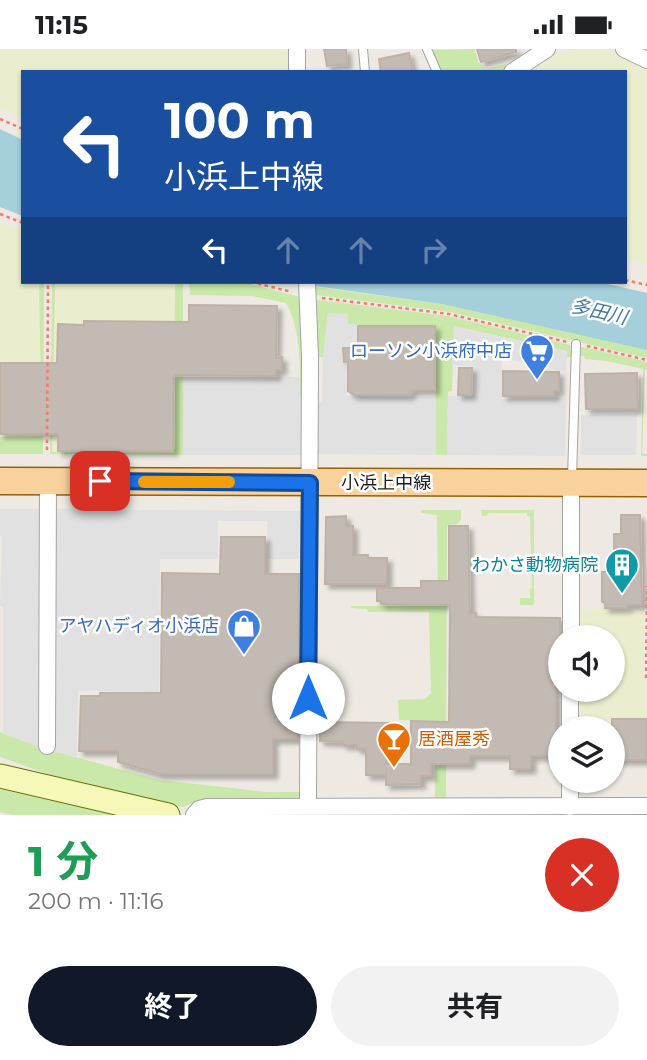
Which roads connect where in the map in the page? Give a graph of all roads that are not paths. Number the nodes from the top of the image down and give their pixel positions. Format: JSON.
{"nodes":[{"id":1,"x":297,"y":49,"type":"edge"},
{"id":2,"x":363,"y":49,"type":"edge"},
{"id":3,"x":427,"y":49,"type":"edge"},
{"id":4,"x":547,"y":49,"type":"edge"},
{"id":5,"x":624,"y":49,"type":"edge"},
{"id":6,"x":647,"y":61,"type":"edge"},
{"id":7,"x":297,"y":70,"type":"edge"},
{"id":8,"x":365,"y":70,"type":"edge"},
{"id":9,"x":436,"y":70,"type":"edge"},
{"id":10,"x":515,"y":70,"type":"edge"},
{"id":11,"x":307,"y":290,"type":"edge"},
{"id":12,"x":576,"y":344,"type":"road end"},
{"id":13,"x":0,"y":481,"type":"edge"},
{"id":14,"x":48,"y":481,"type":"junction"},
{"id":15,"x":571,"y":482,"type":"junction"},
{"id":16,"x":647,"y":482,"type":"edge"},
{"id":17,"x":310,"y":483,"type":"junction"},
{"id":18,"x":571,"y":625,"type":"edge"},
{"id":19,"x":47,"y":746,"type":"dead end"},
{"id":20,"x":1,"y":774,"type":"edge"},
{"id":21,"x":570,"y":793,"type":"edge"},
{"id":22,"x":308,"y":806,"type":"junction"},
{"id":23,"x":647,"y":806,"type":"edge"},
{"id":24,"x":570,"y":807,"type":"junction"},
{"id":25,"x":168,"y":815,"type":"edge"},
{"id":26,"x":194,"y":815,"type":"edge"}],
"edges":[{"from":1,"to":7,"type":"street"},
{"from":2,"to":8,"type":"lane"},
{"from":3,"to":9,"type":"lane"},
{"from":4,"to":10,"type":"street"},
{"from":5,"to":6,"type":"street"},
{"from":11,"to":17,"type":"street"},
{"from":12,"to":15,"type":"lane"},
{"from":13,"to":14,"type":"main road","name":"小浜上中線"},
{"from":14,"to":17,"type":"main road","name":"小浜上中線"},
{"from":14,"to":19,"type":"street"},
{"from":15,"to":16,"type":"main road","name":"小浜上中線"},
{"from":15,"to":17,"type":"main road","name":"小浜上中線"},
{"from":15,"to":18,"type":"street"},
{"from":17,"to":22,"type":"street"},
{"from":20,"to":25,"type":"street"},
{"from":21,"to":24,"type":"street"},
{"from":22,"to":24,"type":"street"},
{"from":22,"to":26,"type":"street"},
{"from":23,"to":24,"type":"street"}]}
